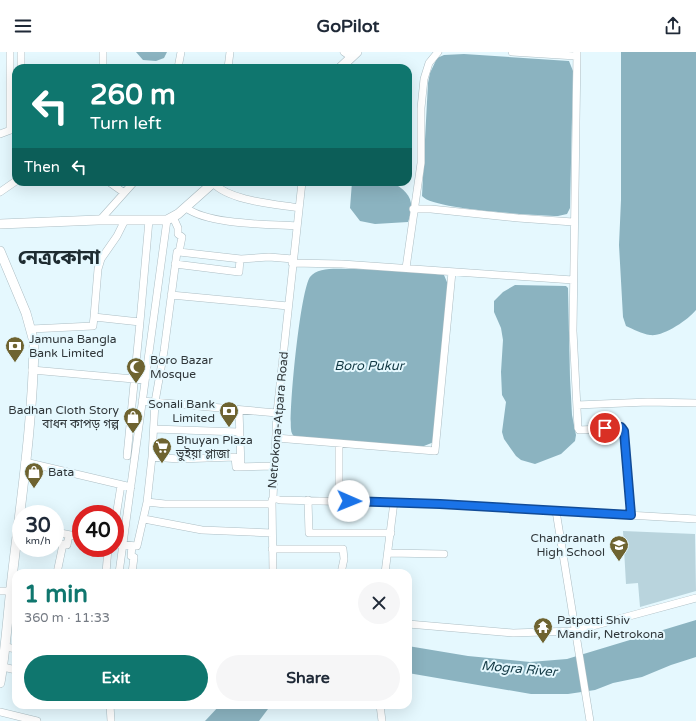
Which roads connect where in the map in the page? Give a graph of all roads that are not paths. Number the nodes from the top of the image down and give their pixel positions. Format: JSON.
{"nodes":[{"id":1,"x":10,"y":52,"type":"edge"},
{"id":2,"x":21,"y":52,"type":"edge"},
{"id":3,"x":103,"y":52,"type":"edge"},
{"id":4,"x":181,"y":52,"type":"edge"},
{"id":5,"x":230,"y":52,"type":"edge"},
{"id":6,"x":438,"y":52,"type":"edge"},
{"id":7,"x":512,"y":52,"type":"edge"},
{"id":8,"x":351,"y":54,"type":"edge"},
{"id":9,"x":576,"y":54,"type":"edge"},
{"id":10,"x":21,"y":64,"type":"edge"},
{"id":11,"x":103,"y":64,"type":"edge"},
{"id":12,"x":179,"y":64,"type":"edge"},
{"id":13,"x":228,"y":64,"type":"edge"},
{"id":14,"x":343,"y":64,"type":"edge"},
{"id":15,"x":12,"y":103,"type":"edge"},
{"id":16,"x":12,"y":129,"type":"edge"},
{"id":17,"x":0,"y":134,"type":"edge"},
{"id":18,"x":12,"y":184,"type":"edge"},
{"id":19,"x":115,"y":186,"type":"edge"},
{"id":20,"x":130,"y":186,"type":"edge"},
{"id":21,"x":207,"y":186,"type":"edge"},
{"id":22,"x":215,"y":186,"type":"edge"},
{"id":23,"x":302,"y":186,"type":"edge"},
{"id":24,"x":0,"y":192,"type":"edge"},
{"id":25,"x":123,"y":192,"type":"junction"},
{"id":26,"x":186,"y":208,"type":"junction"},
{"id":27,"x":299,"y":208,"type":"junction"},
{"id":28,"x":413,"y":209,"type":"junction"},
{"id":29,"x":170,"y":218,"type":"junction"},
{"id":30,"x":100,"y":220,"type":"junction"},
{"id":31,"x":125,"y":220,"type":"junction"},
{"id":32,"x":150,"y":220,"type":"junction"},
{"id":33,"x":573,"y":222,"type":"junction"},
{"id":34,"x":0,"y":224,"type":"edge"},
{"id":35,"x":297,"y":226,"type":"junction"},
{"id":36,"x":0,"y":251,"type":"edge"},
{"id":37,"x":179,"y":252,"type":"junction"},
{"id":38,"x":240,"y":259,"type":"junction"},
{"id":39,"x":293,"y":261,"type":"junction"},
{"id":40,"x":175,"y":264,"type":"junction"},
{"id":41,"x":406,"y":268,"type":"junction"},
{"id":42,"x":452,"y":272,"type":"junction"},
{"id":43,"x":573,"y":280,"type":"junction"},
{"id":44,"x":171,"y":295,"type":"junction"},
{"id":45,"x":288,"y":306,"type":"junction"},
{"id":46,"x":94,"y":317,"type":"junction"},
{"id":47,"x":140,"y":322,"type":"junction"},
{"id":48,"x":31,"y":329,"type":"junction"},
{"id":49,"x":32,"y":370,"type":"junction"},
{"id":50,"x":134,"y":379,"type":"junction"},
{"id":51,"x":145,"y":380,"type":"junction"},
{"id":52,"x":142,"y":401,"type":"junction"},
{"id":53,"x":155,"y":402,"type":"junction"},
{"id":54,"x":696,"y":403,"type":"edge"},
{"id":55,"x":576,"y":405,"type":"junction"},
{"id":56,"x":239,"y":410,"type":"junction"},
{"id":57,"x":277,"y":413,"type":"junction"},
{"id":58,"x":154,"y":429,"type":"junction"},
{"id":59,"x":239,"y":432,"type":"junction"},
{"id":60,"x":276,"y":438,"type":"junction"},
{"id":61,"x":339,"y":445,"type":"junction"},
{"id":62,"x":127,"y":456,"type":"dead end"},
{"id":63,"x":152,"y":457,"type":"junction"},
{"id":64,"x":25,"y":462,"type":"junction"},
{"id":65,"x":274,"y":466,"type":"junction"},
{"id":66,"x":241,"y":467,"type":"junction"},
{"id":67,"x":121,"y":485,"type":"junction"},
{"id":68,"x":131,"y":487,"type":"junction"},
{"id":69,"x":272,"y":500,"type":"junction"},
{"id":70,"x":308,"y":500,"type":"junction"},
{"id":71,"x":339,"y":501,"type":"junction"},
{"id":72,"x":147,"y":502,"type":"junction"},
{"id":73,"x":394,"y":502,"type":"junction"},
{"id":74,"x":22,"y":505,"type":"edge"},
{"id":75,"x":118,"y":505,"type":"edge"},
{"id":76,"x":556,"y":511,"type":"junction"},
{"id":77,"x":631,"y":515,"type":"junction"},
{"id":78,"x":144,"y":519,"type":"junction"},
{"id":79,"x":696,"y":519,"type":"edge"},
{"id":80,"x":391,"y":532,"type":"junction"},
{"id":81,"x":272,"y":533,"type":"junction"},
{"id":82,"x":64,"y":534,"type":"edge"},
{"id":83,"x":69,"y":535,"type":"junction"},
{"id":84,"x":72,"y":536,"type":"edge"},
{"id":85,"x":124,"y":539,"type":"edge"},
{"id":86,"x":124,"y":546,"type":"edge"},
{"id":87,"x":132,"y":546,"type":"junction"},
{"id":88,"x":272,"y":549,"type":"junction"},
{"id":89,"x":388,"y":553,"type":"junction"},
{"id":90,"x":444,"y":554,"type":"dead end"},
{"id":91,"x":16,"y":557,"type":"edge"},
{"id":92,"x":107,"y":557,"type":"edge"},
{"id":93,"x":121,"y":557,"type":"edge"},
{"id":94,"x":15,"y":569,"type":"edge"},
{"id":95,"x":58,"y":569,"type":"edge"},
{"id":96,"x":106,"y":569,"type":"edge"},
{"id":97,"x":120,"y":569,"type":"edge"},
{"id":98,"x":132,"y":569,"type":"edge"},
{"id":99,"x":273,"y":569,"type":"edge"},
{"id":100,"x":342,"y":569,"type":"edge"},
{"id":101,"x":386,"y":569,"type":"edge"},
{"id":102,"x":12,"y":588,"type":"edge"},
{"id":103,"x":0,"y":591,"type":"edge"},
{"id":104,"x":11,"y":592,"type":"junction"},
{"id":105,"x":696,"y":598,"type":"edge"},
{"id":106,"x":412,"y":624,"type":"edge"},
{"id":107,"x":574,"y":634,"type":"junction"},
{"id":108,"x":6,"y":647,"type":"junction"},
{"id":109,"x":12,"y":648,"type":"edge"},
{"id":110,"x":3,"y":667,"type":"junction"},
{"id":111,"x":12,"y":669,"type":"edge"},
{"id":112,"x":0,"y":684,"type":"edge"},
{"id":113,"x":110,"y":709,"type":"edge"},
{"id":114,"x":380,"y":709,"type":"edge"},
{"id":115,"x":0,"y":712,"type":"edge"},
{"id":116,"x":37,"y":721,"type":"edge"},
{"id":117,"x":111,"y":721,"type":"edge"},
{"id":118,"x":382,"y":721,"type":"edge"},
{"id":119,"x":590,"y":721,"type":"edge"}],
"edges":[{"from":1,"to":15,"type":"street"},
{"from":2,"to":10,"type":"street"},
{"from":3,"to":11,"type":"street"},
{"from":4,"to":12,"type":"street"},
{"from":5,"to":13,"type":"street"},
{"from":6,"to":28,"type":"street"},
{"from":7,"to":9,"type":"street"},
{"from":8,"to":14,"type":"main road"},
{"from":9,"to":33,"type":"street"},
{"from":16,"to":17,"type":"street"},
{"from":18,"to":24,"type":"street"},
{"from":19,"to":25,"type":"street"},
{"from":20,"to":25,"type":"street"},
{"from":21,"to":26,"type":"main road"},
{"from":22,"to":27,"type":"street"},
{"from":23,"to":27,"type":"street","name":"Netrokona-Atpara Road"},
{"from":25,"to":30,"type":"street"},
{"from":26,"to":29,"type":"main road"},
{"from":26,"to":35,"type":"street"},
{"from":27,"to":35,"type":"street","name":"Netrokona-Atpara Road"},
{"from":28,"to":33,"type":"street"},
{"from":28,"to":41,"type":"street"},
{"from":29,"to":32,"type":"main road"},
{"from":29,"to":37,"type":"street"},
{"from":29,"to":51,"type":"street"},
{"from":30,"to":31,"type":"main road"},
{"from":30,"to":34,"type":"main road"},
{"from":31,"to":32,"type":"main road"},
{"from":31,"to":46,"type":"street"},
{"from":32,"to":47,"type":"street"},
{"from":33,"to":43,"type":"street"},
{"from":35,"to":39,"type":"street","name":"Netrokona-Atpara Road"},
{"from":36,"to":48,"type":"main road"},
{"from":37,"to":38,"type":"street"},
{"from":37,"to":40,"type":"street"},
{"from":38,"to":39,"type":"street"},
{"from":38,"to":40,"type":"street"},
{"from":39,"to":41,"type":"street"},
{"from":39,"to":45,"type":"street","name":"Netrokona-Atpara Road"},
{"from":40,"to":44,"type":"street"},
{"from":41,"to":42,"type":"street"},
{"from":42,"to":43,"type":"street"},
{"from":42,"to":61,"type":"street"},
{"from":43,"to":55,"type":"street"},
{"from":44,"to":45,"type":"street"},
{"from":44,"to":53,"type":"street"},
{"from":45,"to":57,"type":"street","name":"Netrokona-Atpara Road"},
{"from":46,"to":47,"type":"street"},
{"from":46,"to":48,"type":"street"},
{"from":47,"to":50,"type":"street"},
{"from":48,"to":49,"type":"main road"},
{"from":49,"to":50,"type":"street"},
{"from":49,"to":64,"type":"main road"},
{"from":50,"to":51,"type":"street"},
{"from":50,"to":62,"type":"street"},
{"from":51,"to":52,"type":"street"},
{"from":52,"to":53,"type":"street"},
{"from":52,"to":68,"type":"street"},
{"from":53,"to":56,"type":"street"},
{"from":53,"to":58,"type":"street"},
{"from":54,"to":55,"type":"street"},
{"from":55,"to":77,"type":"street"},
{"from":56,"to":57,"type":"street"},
{"from":56,"to":59,"type":"street"},
{"from":57,"to":60,"type":"street","name":"Netrokona-Atpara Road"},
{"from":58,"to":59,"type":"street"},
{"from":58,"to":63,"type":"street"},
{"from":59,"to":66,"type":"street"},
{"from":60,"to":61,"type":"street"},
{"from":60,"to":65,"type":"street","name":"Netrokona-Atpara Road"},
{"from":61,"to":71,"type":"street"},
{"from":63,"to":66,"type":"street"},
{"from":63,"to":72,"type":"street"},
{"from":64,"to":67,"type":"street"},
{"from":64,"to":74,"type":"main road"},
{"from":65,"to":66,"type":"street"},
{"from":65,"to":69,"type":"street","name":"Netrokona-Atpara Road"},
{"from":67,"to":68,"type":"street"},
{"from":67,"to":75,"type":"street"},
{"from":68,"to":85,"type":"street"},
{"from":69,"to":70,"type":"street","name":"Netrokona-Atpara Road"},
{"from":69,"to":72,"type":"street"},
{"from":69,"to":81,"type":"street"},
{"from":70,"to":71,"type":"street","name":"Netrokona-Atpara Road"},
{"from":70,"to":80,"type":"street"},
{"from":71,"to":73,"type":"street","name":"Netrokona-Atpara Road"},
{"from":72,"to":78,"type":"street"},
{"from":73,"to":76,"type":"street","name":"Netrokona-Atpara Road"},
{"from":73,"to":80,"type":"street"},
{"from":76,"to":77,"type":"street","name":"Netrokona-Atpara Road"},
{"from":76,"to":107,"type":"street"},
{"from":77,"to":79,"type":"street","name":"Netrokona-Atpara Road"},
{"from":78,"to":81,"type":"street"},
{"from":78,"to":87,"type":"street"},
{"from":80,"to":89,"type":"street"},
{"from":81,"to":88,"type":"street"},
{"from":82,"to":83,"type":"street"},
{"from":83,"to":84,"type":"street"},
{"from":83,"to":95,"type":"street"},
{"from":86,"to":87,"type":"street"},
{"from":87,"to":98,"type":"street"},
{"from":88,"to":99,"type":"street"},
{"from":88,"to":100,"type":"street"},
{"from":89,"to":90,"type":"street"},
{"from":89,"to":101,"type":"street"},
{"from":91,"to":94,"type":"main road"},
{"from":92,"to":96,"type":"street"},
{"from":93,"to":97,"type":"street"},
{"from":102,"to":104,"type":"main road"},
{"from":103,"to":104,"type":"street"},
{"from":104,"to":108,"type":"main road"},
{"from":105,"to":107,"type":"street"},
{"from":106,"to":107,"type":"street"},
{"from":107,"to":119,"type":"street"},
{"from":108,"to":109,"type":"street"},
{"from":108,"to":110,"type":"main road"},
{"from":110,"to":111,"type":"street"},
{"from":110,"to":112,"type":"main road"},
{"from":113,"to":117,"type":"street"},
{"from":114,"to":118,"type":"street"},
{"from":115,"to":116,"type":"street"}]}
